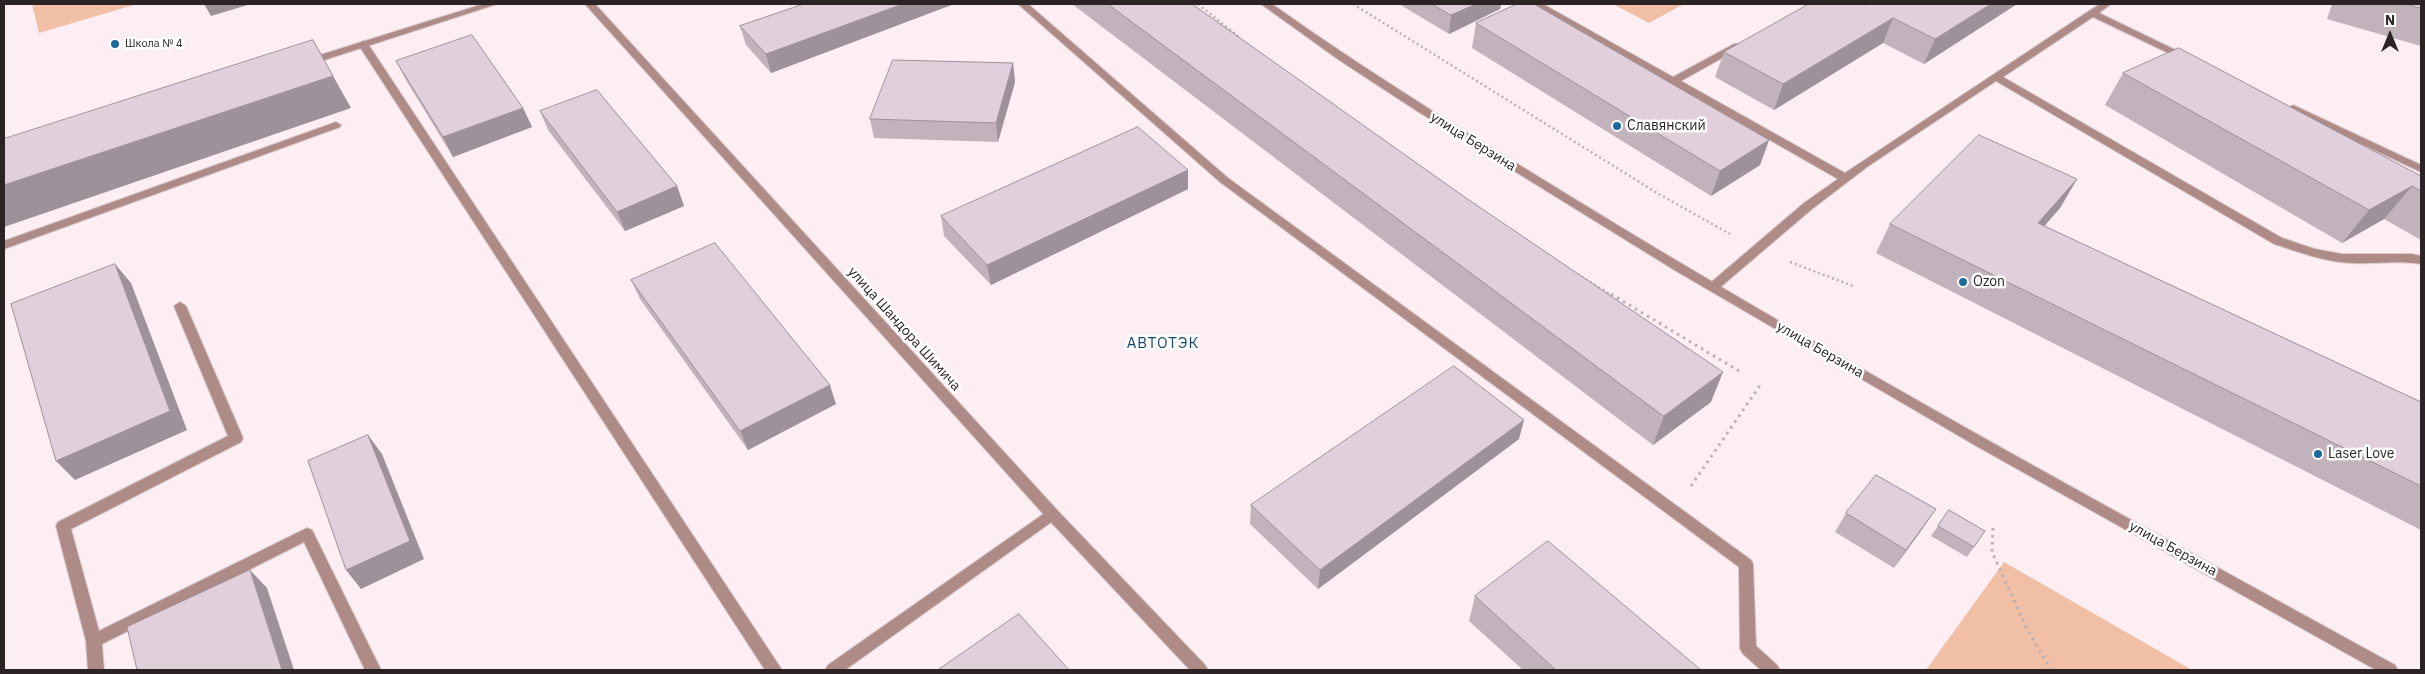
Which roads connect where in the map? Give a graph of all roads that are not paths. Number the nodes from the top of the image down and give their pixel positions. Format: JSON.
{"nodes":[{"id":1,"x":492,"y":4,"type":"edge"},
{"id":2,"x":590,"y":4,"type":"edge"},
{"id":3,"x":1023,"y":4,"type":"edge"},
{"id":4,"x":1266,"y":4,"type":"edge"},
{"id":5,"x":1536,"y":4,"type":"edge"},
{"id":6,"x":2106,"y":4,"type":"edge"},
{"id":7,"x":2092,"y":13,"type":"junction"},
{"id":8,"x":1748,"y":40,"type":"edge"},
{"id":9,"x":363,"y":44,"type":"junction"},
{"id":10,"x":2199,"y":64,"type":"edge"},
{"id":11,"x":297,"y":65,"type":"edge"},
{"id":12,"x":1996,"y":77,"type":"junction"},
{"id":13,"x":1673,"y":81,"type":"junction"},
{"id":14,"x":2279,"y":102,"type":"edge"},
{"id":15,"x":336,"y":125,"type":"dead end"},
{"id":16,"x":2421,"y":170,"type":"edge"},
{"id":17,"x":1846,"y":178,"type":"junction"},
{"id":18,"x":4,"y":245,"type":"edge"},
{"id":19,"x":2421,"y":260,"type":"edge"},
{"id":20,"x":1713,"y":287,"type":"junction"},
{"id":21,"x":180,"y":306,"type":"dead end"},
{"id":22,"x":1052,"y":514,"type":"junction"},
{"id":23,"x":94,"y":641,"type":"junction"},
{"id":24,"x":96,"y":670,"type":"edge"},
{"id":25,"x":373,"y":670,"type":"edge"},
{"id":26,"x":774,"y":670,"type":"edge"},
{"id":27,"x":833,"y":670,"type":"edge"},
{"id":28,"x":1200,"y":670,"type":"edge"},
{"id":29,"x":1772,"y":670,"type":"edge"},
{"id":30,"x":2390,"y":670,"type":"edge"}],
"edges":[{"from":1,"to":9,"type":"street"},
{"from":2,"to":22,"type":"street","name":"улица Шандора Шимича"},
{"from":3,"to":29,"type":"street"},
{"from":4,"to":20,"type":"street","name":"улица Берзина"},
{"from":5,"to":13,"type":"street"},
{"from":6,"to":7,"type":"street"},
{"from":7,"to":10,"type":"street"},
{"from":7,"to":12,"type":"street"},
{"from":8,"to":13,"type":"street"},
{"from":9,"to":11,"type":"street"},
{"from":9,"to":26,"type":"street"},
{"from":12,"to":17,"type":"street"},
{"from":12,"to":19,"type":"street"},
{"from":13,"to":17,"type":"street"},
{"from":14,"to":16,"type":"street"},
{"from":15,"to":18,"type":"street"},
{"from":17,"to":20,"type":"street"},
{"from":20,"to":30,"type":"street","name":"улица Берзина"},
{"from":21,"to":23,"type":"street"},
{"from":22,"to":27,"type":"street"},
{"from":22,"to":28,"type":"street","name":"улица Шандора Шимича"},
{"from":23,"to":24,"type":"street"},
{"from":23,"to":25,"type":"street"}]}
